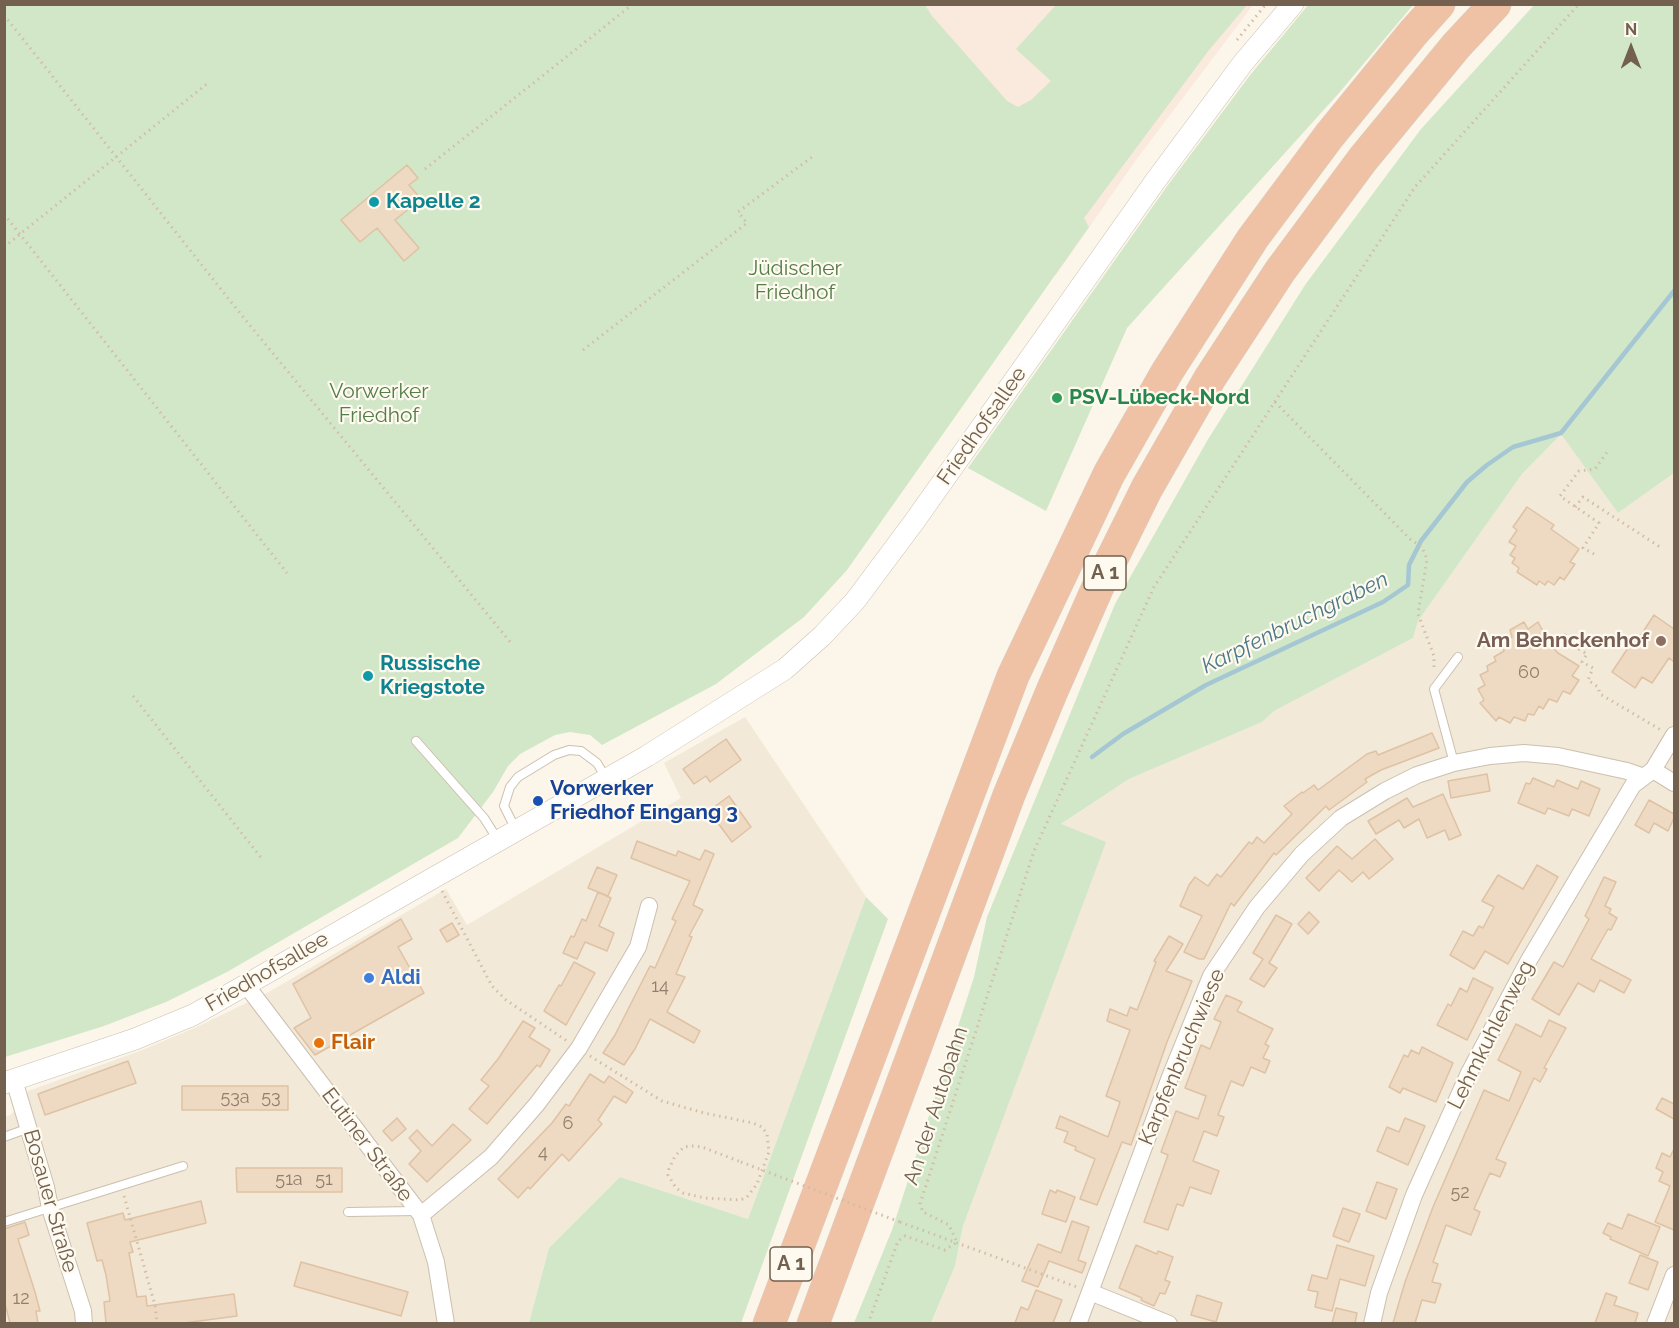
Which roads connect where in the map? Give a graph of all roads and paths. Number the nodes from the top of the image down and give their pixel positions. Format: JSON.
{"nodes":[{"id":1,"x":633,"y":4,"type":"edge"},
{"id":2,"x":1266,"y":4,"type":"edge"},
{"id":3,"x":1293,"y":4,"type":"edge"},
{"id":4,"x":1439,"y":4,"type":"edge"},
{"id":5,"x":1494,"y":4,"type":"edge"},
{"id":6,"x":1579,"y":4,"type":"edge"},
{"id":7,"x":4,"y":15,"type":"edge"},
{"id":8,"x":1232,"y":47,"type":"dead end"},
{"id":9,"x":207,"y":83,"type":"dead end"},
{"id":10,"x":116,"y":157,"type":"junction"},
{"id":11,"x":812,"y":157,"type":"dead end"},
{"id":12,"x":425,"y":169,"type":"dead end"},
{"id":13,"x":4,"y":214,"type":"edge"},
{"id":14,"x":21,"y":234,"type":"junction"},
{"id":15,"x":4,"y":248,"type":"edge"},
{"id":16,"x":584,"y":350,"type":"dead end"},
{"id":17,"x":1275,"y":402,"type":"junction"},
{"id":18,"x":1608,"y":451,"type":"dead end"},
{"id":19,"x":1575,"y":507,"type":"junction"},
{"id":20,"x":1660,"y":547,"type":"dead end"},
{"id":21,"x":1594,"y":554,"type":"dead end"},
{"id":22,"x":287,"y":573,"type":"dead end"},
{"id":23,"x":1567,"y":631,"type":"dead end"},
{"id":24,"x":1563,"y":640,"type":"junction"},
{"id":25,"x":511,"y":643,"type":"dead end"},
{"id":26,"x":1554,"y":648,"type":"dead end"},
{"id":27,"x":1458,"y":657,"type":"dead end"},
{"id":28,"x":1434,"y":689,"type":"junction"},
{"id":29,"x":133,"y":696,"type":"dead end"},
{"id":30,"x":1674,"y":736,"type":"edge"},
{"id":31,"x":416,"y":741,"type":"dead end"},
{"id":32,"x":1455,"y":763,"type":"junction"},
{"id":33,"x":1648,"y":773,"type":"junction"},
{"id":34,"x":607,"y":778,"type":"junction"},
{"id":35,"x":1674,"y":783,"type":"edge"},
{"id":36,"x":507,"y":835,"type":"junction"},
{"id":37,"x":263,"y":860,"type":"dead end"},
{"id":38,"x":434,"y":876,"type":"junction"},
{"id":39,"x":649,"y":906,"type":"dead end"},
{"id":40,"x":246,"y":985,"type":"junction"},
{"id":41,"x":579,"y":1048,"type":"junction"},
{"id":42,"x":9,"y":1081,"type":"edge"},
{"id":43,"x":29,"y":1128,"type":"junction"},
{"id":44,"x":4,"y":1137,"type":"edge"},
{"id":45,"x":183,"y":1166,"type":"dead end"},
{"id":46,"x":121,"y":1185,"type":"junction"},
{"id":47,"x":50,"y":1208,"type":"junction"},
{"id":48,"x":348,"y":1212,"type":"dead end"},
{"id":49,"x":419,"y":1213,"type":"junction"},
{"id":50,"x":4,"y":1222,"type":"edge"},
{"id":51,"x":957,"y":1242,"type":"junction"},
{"id":52,"x":1674,"y":1275,"type":"edge"},
{"id":53,"x":1090,"y":1292,"type":"junction"},
{"id":54,"x":84,"y":1323,"type":"edge"},
{"id":55,"x":157,"y":1323,"type":"edge"},
{"id":56,"x":446,"y":1323,"type":"edge"},
{"id":57,"x":769,"y":1323,"type":"edge"},
{"id":58,"x":813,"y":1323,"type":"edge"},
{"id":59,"x":868,"y":1323,"type":"edge"},
{"id":60,"x":1078,"y":1323,"type":"edge"},
{"id":61,"x":1169,"y":1323,"type":"edge"},
{"id":62,"x":1372,"y":1323,"type":"edge"},
{"id":63,"x":1655,"y":1323,"type":"edge"}],
"edges":[{"from":1,"to":12,"type":"path"},
{"from":2,"to":8,"type":"path"},
{"from":3,"to":34,"type":"street","name":"Friedhofsallee"},
{"from":4,"to":57,"type":"highway","number":"A 1"},
{"from":5,"to":58,"type":"highway","number":"A 1"},
{"from":6,"to":17,"type":"path","name":"An der Autobahn"},
{"from":7,"to":10,"type":"path"},
{"from":9,"to":10,"type":"path"},
{"from":10,"to":14,"type":"path"},
{"from":10,"to":25,"type":"path"},
{"from":11,"to":16,"type":"path"},
{"from":13,"to":14,"type":"path"},
{"from":14,"to":15,"type":"path"},
{"from":14,"to":22,"type":"path"},
{"from":17,"to":28,"type":"path"},
{"from":17,"to":51,"type":"path","name":"An der Autobahn"},
{"from":18,"to":19,"type":"path"},
{"from":19,"to":20,"type":"path"},
{"from":19,"to":21,"type":"path"},
{"from":23,"to":24,"type":"path"},
{"from":24,"to":26,"type":"path"},
{"from":24,"to":30,"type":"path"},
{"from":27,"to":28,"type":"lane"},
{"from":28,"to":32,"type":"lane"},
{"from":29,"to":37,"type":"path"},
{"from":30,"to":33,"type":"street"},
{"from":31,"to":36,"type":"lane"},
{"from":32,"to":33,"type":"street","name":"Karpfenbruchwiese"},
{"from":32,"to":53,"type":"street","name":"Karpfenbruchwiese"},
{"from":33,"to":35,"type":"street","name":"Karpfenbruchwiese"},
{"from":33,"to":62,"type":"street","name":"Lehmkuhlenweg"},
{"from":34,"to":36,"type":"street","name":"Friedhofsallee"},
{"from":34,"to":36,"type":"lane"},
{"from":36,"to":38,"type":"street","name":"Friedhofsallee"},
{"from":38,"to":40,"type":"street","name":"Friedhofsallee"},
{"from":38,"to":41,"type":"path"},
{"from":39,"to":41,"type":"street"},
{"from":40,"to":42,"type":"street","name":"Friedhofsallee"},
{"from":40,"to":49,"type":"street","name":"Eutiner Straße"},
{"from":41,"to":49,"type":"street"},
{"from":41,"to":51,"type":"path","bridge":true},
{"from":42,"to":43,"type":"street","name":"Bosauer Straße"},
{"from":43,"to":44,"type":"lane"},
{"from":43,"to":47,"type":"street","name":"Bosauer Straße"},
{"from":45,"to":46,"type":"lane"},
{"from":46,"to":47,"type":"lane"},
{"from":46,"to":55,"type":"path"},
{"from":47,"to":50,"type":"lane"},
{"from":47,"to":54,"type":"street","name":"Bosauer Straße"},
{"from":48,"to":49,"type":"lane"},
{"from":49,"to":56,"type":"street","name":"Eutiner Straße"},
{"from":51,"to":53,"type":"path"},
{"from":51,"to":59,"type":"path"},
{"from":52,"to":63,"type":"street"},
{"from":53,"to":60,"type":"street","name":"Karpfenbruchwiese"},
{"from":53,"to":61,"type":"street"}]}
